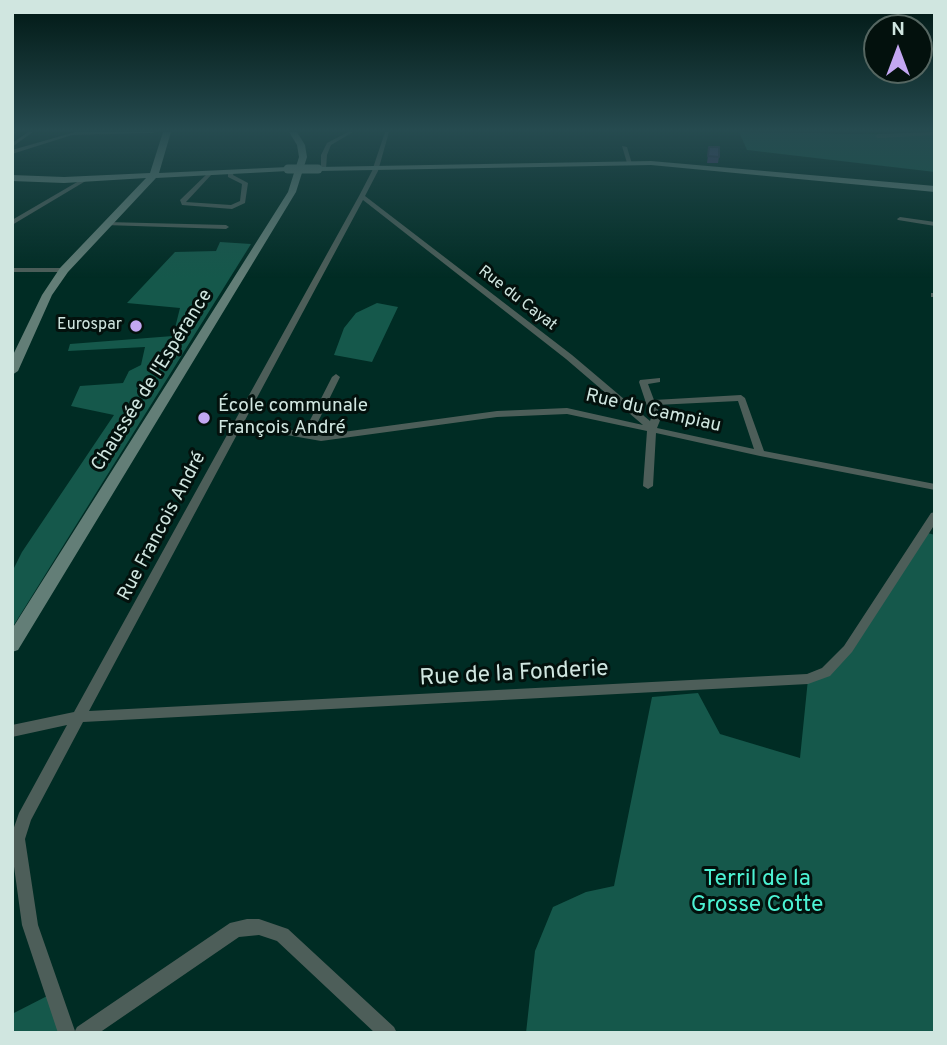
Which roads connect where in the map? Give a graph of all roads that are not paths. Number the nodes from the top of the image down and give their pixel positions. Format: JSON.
{"nodes":[{"id":1,"x":83,"y":181,"type":"edge"},
{"id":2,"x":149,"y":181,"type":"edge"},
{"id":3,"x":202,"y":181,"type":"edge"},
{"id":4,"x":240,"y":181,"type":"edge"},
{"id":5,"x":296,"y":181,"type":"edge"},
{"id":6,"x":369,"y":181,"type":"edge"},
{"id":7,"x":851,"y":181,"type":"edge"},
{"id":8,"x":935,"y":189,"type":"edge"},
{"id":9,"x":362,"y":195,"type":"junction"},
{"id":10,"x":900,"y":219,"type":"dead end"},
{"id":11,"x":12,"y":223,"type":"edge"},
{"id":12,"x":107,"y":224,"type":"junction"},
{"id":13,"x":935,"y":224,"type":"edge"},
{"id":14,"x":226,"y":227,"type":"dead end"},
{"id":15,"x":12,"y":270,"type":"edge"},
{"id":16,"x":64,"y":270,"type":"junction"},
{"id":17,"x":17,"y":352,"type":"edge"},
{"id":18,"x":12,"y":371,"type":"edge"},
{"id":19,"x":336,"y":377,"type":"dead end"},
{"id":20,"x":657,"y":380,"type":"dead end"},
{"id":21,"x":651,"y":404,"type":"junction"},
{"id":22,"x":237,"y":424,"type":"junction"},
{"id":23,"x":652,"y":428,"type":"junction"},
{"id":24,"x":307,"y":435,"type":"junction"},
{"id":25,"x":760,"y":453,"type":"junction"},
{"id":26,"x":648,"y":486,"type":"dead end"},
{"id":27,"x":935,"y":487,"type":"edge"},
{"id":28,"x":935,"y":515,"type":"edge"},
{"id":29,"x":12,"y":645,"type":"edge"},
{"id":30,"x":79,"y":717,"type":"junction"},
{"id":31,"x":12,"y":730,"type":"edge"},
{"id":32,"x":67,"y":1033,"type":"edge"},
{"id":33,"x":83,"y":1033,"type":"edge"},
{"id":34,"x":388,"y":1033,"type":"edge"}],
"edges":[{"from":1,"to":11,"type":"street"},
{"from":2,"to":12,"type":"street"},
{"from":3,"to":4,"type":"street"},
{"from":5,"to":29,"type":"street","name":"Chaussée de l'Espérance"},
{"from":6,"to":9,"type":"street","name":"Rue Francois André"},
{"from":7,"to":8,"type":"street"},
{"from":9,"to":22,"type":"street","name":"Rue Francois André"},
{"from":9,"to":23,"type":"street","name":"Rue du Cayat"},
{"from":10,"to":13,"type":"street"},
{"from":12,"to":14,"type":"street"},
{"from":12,"to":16,"type":"street"},
{"from":15,"to":16,"type":"street"},
{"from":16,"to":17,"type":"street"},
{"from":17,"to":18,"type":"street"},
{"from":19,"to":24,"type":"street"},
{"from":20,"to":21,"type":"street"},
{"from":21,"to":23,"type":"street"},
{"from":21,"to":25,"type":"street"},
{"from":22,"to":24,"type":"street","name":"Rue du Campiau"},
{"from":22,"to":30,"type":"street","name":"Rue Francois André"},
{"from":23,"to":24,"type":"street","name":"Rue du Campiau"},
{"from":23,"to":25,"type":"street","name":"Rue du Campiau"},
{"from":23,"to":26,"type":"street"},
{"from":25,"to":27,"type":"street","name":"Rue du Campiau"},
{"from":28,"to":30,"type":"street","name":"Rue de la Fonderie"},
{"from":30,"to":31,"type":"street","name":"Rue de la Fonderie"},
{"from":30,"to":32,"type":"street","name":"Rue Francois André"},
{"from":33,"to":34,"type":"street"}]}
